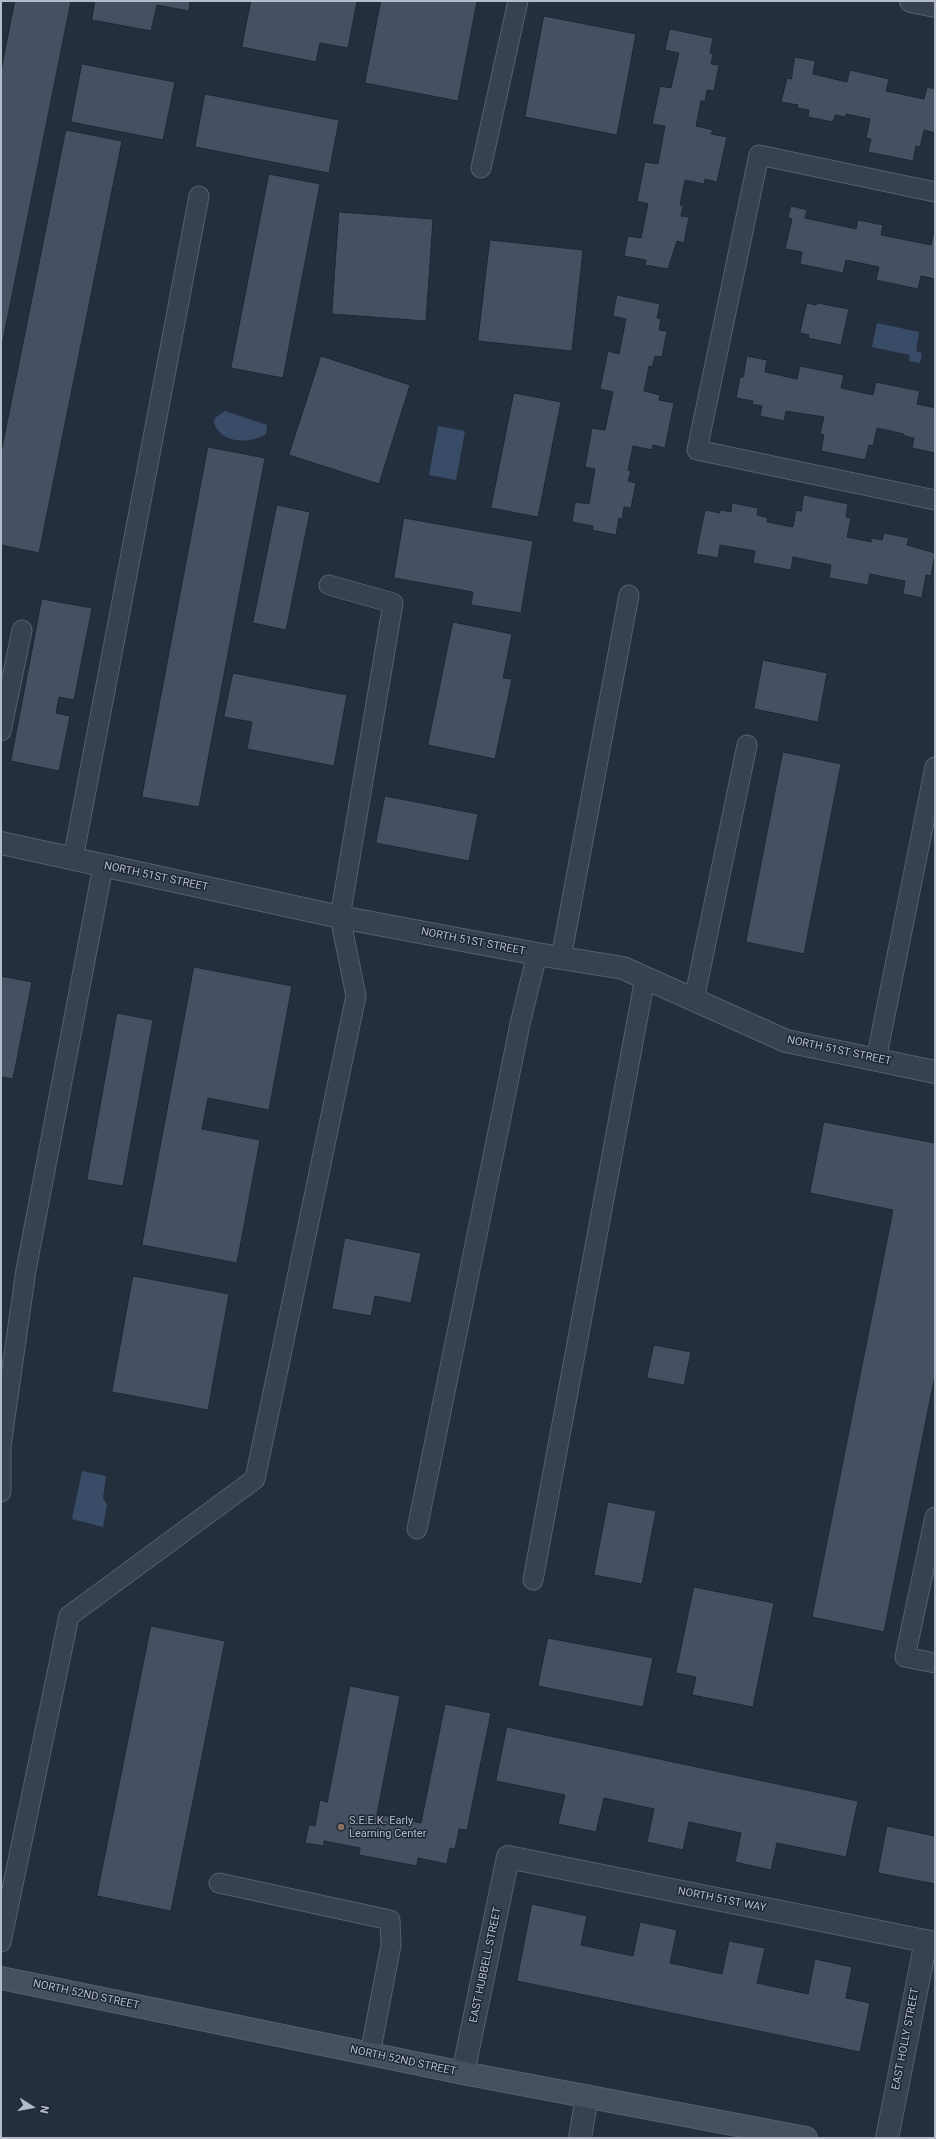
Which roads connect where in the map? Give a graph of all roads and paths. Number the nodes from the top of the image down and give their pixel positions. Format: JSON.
{"nodes":[{"id":1,"x":518,"y":1,"type":"edge"},
{"id":2,"x":911,"y":1,"type":"edge"},
{"id":3,"x":935,"y":6,"type":"edge"},
{"id":4,"x":481,"y":168,"type":"dead end"},
{"id":5,"x":935,"y":192,"type":"edge"},
{"id":6,"x":198,"y":196,"type":"dead end"},
{"id":7,"x":935,"y":500,"type":"edge"},
{"id":8,"x":329,"y":584,"type":"dead end"},
{"id":9,"x":629,"y":595,"type":"dead end"},
{"id":10,"x":22,"y":630,"type":"dead end"},
{"id":11,"x":1,"y":731,"type":"edge"},
{"id":12,"x":747,"y":745,"type":"dead end"},
{"id":13,"x":935,"y":767,"type":"edge"},
{"id":14,"x":1,"y":843,"type":"edge"},
{"id":15,"x":73,"y":859,"type":"junction"},
{"id":16,"x":103,"y":866,"type":"junction"},
{"id":17,"x":340,"y":916,"type":"junction"},
{"id":18,"x":537,"y":954,"type":"junction"},
{"id":19,"x":561,"y":958,"type":"junction"},
{"id":20,"x":645,"y":978,"type":"junction"},
{"id":21,"x":694,"y":1000,"type":"junction"},
{"id":22,"x":876,"y":1060,"type":"junction"},
{"id":23,"x":935,"y":1072,"type":"edge"},
{"id":24,"x":1,"y":1492,"type":"edge"},
{"id":25,"x":935,"y":1517,"type":"edge"},
{"id":26,"x":417,"y":1529,"type":"dead end"},
{"id":27,"x":533,"y":1580,"type":"dead end"},
{"id":28,"x":935,"y":1663,"type":"edge"},
{"id":29,"x":508,"y":1857,"type":"joint"},
{"id":30,"x":220,"y":1883,"type":"dead end"},
{"id":31,"x":1,"y":1942,"type":"edge"},
{"id":32,"x":930,"y":1942,"type":"edge"},
{"id":33,"x":1,"y":1978,"type":"edge"},
{"id":34,"x":370,"y":2054,"type":"junction"},
{"id":35,"x":463,"y":2073,"type":"junction"},
{"id":36,"x":587,"y":2096,"type":"junction"},
{"id":37,"x":580,"y":2138,"type":"edge"},
{"id":38,"x":806,"y":2138,"type":"edge"},
{"id":39,"x":887,"y":2138,"type":"edge"}],
"edges":[{"from":1,"to":4,"type":"lane"},
{"from":2,"to":3,"type":"street"},
{"from":5,"to":7,"type":"lane"},
{"from":6,"to":15,"type":"lane"},
{"from":8,"to":17,"type":"lane"},
{"from":9,"to":19,"type":"lane"},
{"from":10,"to":11,"type":"lane"},
{"from":12,"to":21,"type":"lane"},
{"from":13,"to":22,"type":"lane"},
{"from":14,"to":15,"type":"street","name":"NORTH 51ST STREET"},
{"from":15,"to":16,"type":"street","name":"NORTH 51ST STREET"},
{"from":16,"to":17,"type":"street","name":"NORTH 51ST STREET"},
{"from":16,"to":24,"type":"lane"},
{"from":17,"to":18,"type":"street","name":"NORTH 51ST STREET"},
{"from":17,"to":31,"type":"lane"},
{"from":18,"to":19,"type":"street","name":"NORTH 51ST STREET"},
{"from":18,"to":26,"type":"lane"},
{"from":19,"to":20,"type":"street","name":"NORTH 51ST STREET"},
{"from":20,"to":21,"type":"street","name":"NORTH 51ST STREET"},
{"from":20,"to":27,"type":"lane"},
{"from":21,"to":22,"type":"street","name":"NORTH 51ST STREET"},
{"from":22,"to":23,"type":"street","name":"NORTH 51ST STREET"},
{"from":25,"to":28,"type":"lane"},
{"from":29,"to":32,"type":"street","name":"NORTH 51ST WAY"},
{"from":29,"to":35,"type":"street","name":"EAST HUBBELL STREET"},
{"from":30,"to":34,"type":"lane"},
{"from":32,"to":39,"type":"street","name":"EAST HOLLY STREET"},
{"from":33,"to":34,"type":"main road","name":"NORTH 52ND STREET"},
{"from":34,"to":35,"type":"main road","name":"NORTH 52ND STREET"},
{"from":35,"to":36,"type":"main road","name":"NORTH 52ND STREET"},
{"from":36,"to":37,"type":"street"},
{"from":36,"to":38,"type":"main road","name":"NORTH 52ND STREET"}]}
